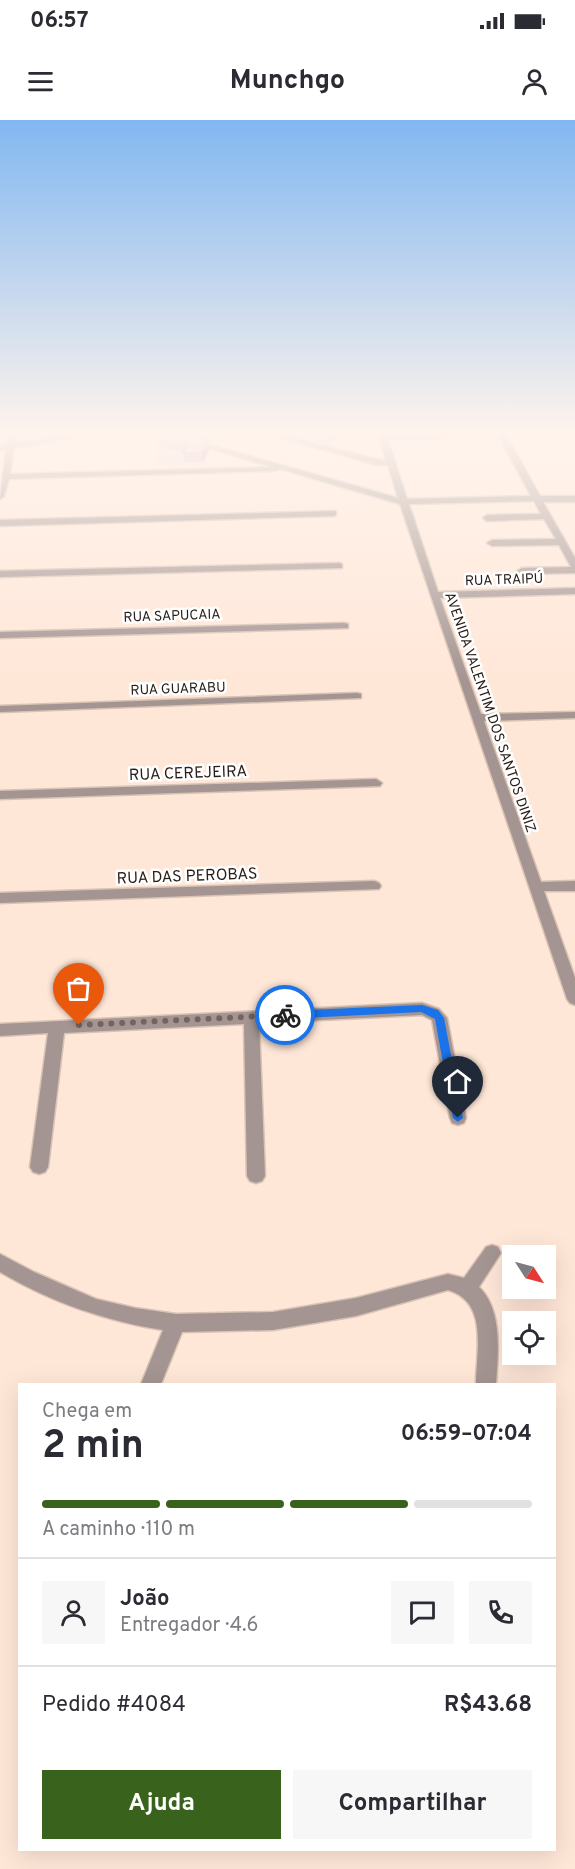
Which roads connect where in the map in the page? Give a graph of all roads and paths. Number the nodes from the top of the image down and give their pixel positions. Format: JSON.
{"nodes":[{"id":1,"x":548,"y":516,"type":"edge"},
{"id":2,"x":212,"y":517,"type":"edge"},
{"id":3,"x":408,"y":517,"type":"edge"},
{"id":4,"x":529,"y":517,"type":"edge"},
{"id":5,"x":487,"y":518,"type":"dead end"},
{"id":6,"x":0,"y":523,"type":"edge"},
{"id":7,"x":561,"y":542,"type":"junction"},
{"id":8,"x":492,"y":543,"type":"dead end"},
{"id":9,"x":574,"y":562,"type":"edge"},
{"id":10,"x":339,"y":566,"type":"dead end"},
{"id":11,"x":522,"y":571,"type":"dead end"},
{"id":12,"x":0,"y":574,"type":"edge"},
{"id":13,"x":575,"y":591,"type":"edge"},
{"id":14,"x":434,"y":595,"type":"junction"},
{"id":15,"x":344,"y":626,"type":"dead end"},
{"id":16,"x":0,"y":635,"type":"edge"},
{"id":17,"x":357,"y":696,"type":"dead end"},
{"id":18,"x":0,"y":709,"type":"edge"},
{"id":19,"x":575,"y":715,"type":"edge"},
{"id":20,"x":477,"y":718,"type":"junction"},
{"id":21,"x":376,"y":783,"type":"dead end"},
{"id":22,"x":0,"y":795,"type":"edge"},
{"id":23,"x":575,"y":885,"type":"edge"},
{"id":24,"x":374,"y":886,"type":"dead end"},
{"id":25,"x":537,"y":888,"type":"junction"},
{"id":26,"x":0,"y":898,"type":"edge"},
{"id":27,"x":575,"y":999,"type":"edge"},
{"id":28,"x":250,"y":1017,"type":"junction"},
{"id":29,"x":57,"y":1026,"type":"junction"},
{"id":30,"x":0,"y":1029,"type":"edge"},
{"id":31,"x":458,"y":1118,"type":"dead end"},
{"id":32,"x":39,"y":1167,"type":"dead end"},
{"id":33,"x":256,"y":1176,"type":"dead end"},
{"id":34,"x":492,"y":1253,"type":"dead end"},
{"id":35,"x":0,"y":1262,"type":"edge"},
{"id":36,"x":468,"y":1287,"type":"junction"},
{"id":37,"x":176,"y":1323,"type":"junction"},
{"id":38,"x":152,"y":1383,"type":"edge"},
{"id":39,"x":486,"y":1383,"type":"edge"}],
"edges":[{"from":1,"to":7,"type":"street"},
{"from":2,"to":6,"type":"street"},
{"from":3,"to":14,"type":"street","name":"AVENIDA VALENTIM DOS SANTOS DINIZ"},
{"from":4,"to":5,"type":"street"},
{"from":7,"to":8,"type":"street"},
{"from":7,"to":9,"type":"street"},
{"from":9,"to":11,"type":"street"},
{"from":10,"to":12,"type":"street"},
{"from":13,"to":14,"type":"street","name":"RUA TRAIPÚ"},
{"from":14,"to":20,"type":"street","name":"AVENIDA VALENTIM DOS SANTOS DINIZ"},
{"from":15,"to":16,"type":"street","name":"RUA SAPUCAIA"},
{"from":17,"to":18,"type":"street","name":"RUA GUARABU"},
{"from":19,"to":20,"type":"street"},
{"from":20,"to":25,"type":"street","name":"AVENIDA VALENTIM DOS SANTOS DINIZ"},
{"from":21,"to":22,"type":"street","name":"RUA CEREJEIRA"},
{"from":23,"to":25,"type":"street"},
{"from":24,"to":26,"type":"street","name":"RUA DAS PEROBAS"},
{"from":25,"to":27,"type":"street","name":"AVENIDA VALENTIM DOS SANTOS DINIZ"},
{"from":28,"to":29,"type":"street"},
{"from":28,"to":31,"type":"street"},
{"from":28,"to":33,"type":"street"},
{"from":29,"to":30,"type":"street"},
{"from":29,"to":32,"type":"street"},
{"from":34,"to":36,"type":"street"},
{"from":35,"to":37,"type":"street"},
{"from":36,"to":37,"type":"street"},
{"from":36,"to":39,"type":"street"},
{"from":37,"to":38,"type":"street"}]}
